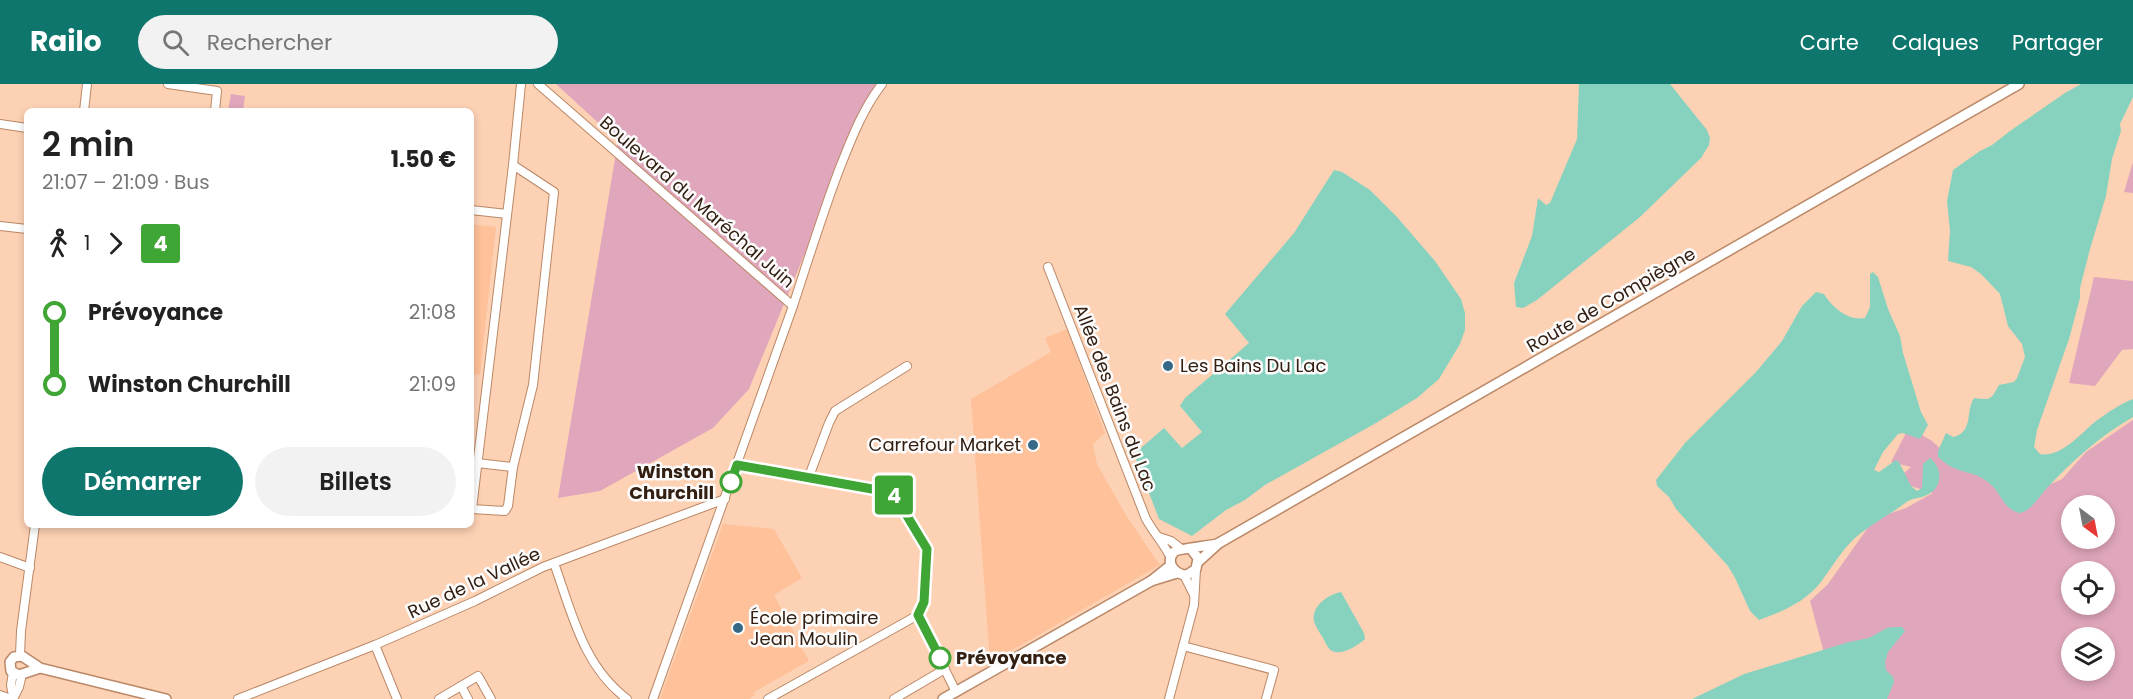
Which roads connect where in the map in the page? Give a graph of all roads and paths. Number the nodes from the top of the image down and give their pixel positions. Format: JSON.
{"nodes":[{"id":1,"x":87,"y":84,"type":"edge"},
{"id":2,"x":168,"y":84,"type":"edge"},
{"id":3,"x":521,"y":84,"type":"edge"},
{"id":4,"x":538,"y":84,"type":"edge"},
{"id":5,"x":882,"y":84,"type":"edge"},
{"id":6,"x":2019,"y":84,"type":"edge"},
{"id":7,"x":84,"y":108,"type":"edge"},
{"id":8,"x":215,"y":108,"type":"edge"},
{"id":9,"x":0,"y":124,"type":"edge"},
{"id":10,"x":24,"y":128,"type":"edge"},
{"id":11,"x":513,"y":165,"type":"junction"},
{"id":12,"x":474,"y":210,"type":"edge"},
{"id":13,"x":507,"y":214,"type":"junction"},
{"id":14,"x":0,"y":226,"type":"edge"},
{"id":15,"x":24,"y":230,"type":"edge"},
{"id":16,"x":1048,"y":267,"type":"dead end"},
{"id":17,"x":793,"y":306,"type":"junction"},
{"id":18,"x":907,"y":366,"type":"dead end"},
{"id":19,"x":477,"y":462,"type":"junction"},
{"id":20,"x":737,"y":465,"type":"junction"},
{"id":21,"x":513,"y":467,"type":"junction"},
{"id":22,"x":808,"y":479,"type":"junction"},
{"id":23,"x":474,"y":486,"type":"edge"},
{"id":24,"x":725,"y":499,"type":"junction"},
{"id":25,"x":474,"y":509,"type":"edge"},
{"id":26,"x":35,"y":528,"type":"edge"},
{"id":27,"x":1159,"y":537,"type":"junction"},
{"id":28,"x":1219,"y":543,"type":"junction"},
{"id":29,"x":1180,"y":548,"type":"junction"},
{"id":30,"x":1191,"y":549,"type":"junction"},
{"id":31,"x":0,"y":557,"type":"edge"},
{"id":32,"x":554,"y":563,"type":"junction"},
{"id":33,"x":1197,"y":565,"type":"junction"},
{"id":34,"x":30,"y":568,"type":"junction"},
{"id":35,"x":1176,"y":568,"type":"junction"},
{"id":36,"x":1194,"y":595,"type":"junction"},
{"id":37,"x":918,"y":615,"type":"junction"},
{"id":38,"x":375,"y":645,"type":"junction"},
{"id":39,"x":1184,"y":646,"type":"junction"},
{"id":40,"x":14,"y":664,"type":"edge"},
{"id":41,"x":945,"y":669,"type":"junction"},
{"id":42,"x":461,"y":686,"type":"junction"},
{"id":43,"x":956,"y":692,"type":"junction"},
{"id":44,"x":0,"y":695,"type":"edge"},
{"id":45,"x":12,"y":698,"type":"edge"},
{"id":46,"x":166,"y":699,"type":"edge"},
{"id":47,"x":238,"y":699,"type":"edge"},
{"id":48,"x":397,"y":699,"type":"edge"},
{"id":49,"x":439,"y":699,"type":"edge"},
{"id":50,"x":468,"y":699,"type":"edge"},
{"id":51,"x":491,"y":699,"type":"edge"},
{"id":52,"x":627,"y":699,"type":"edge"},
{"id":53,"x":653,"y":699,"type":"edge"},
{"id":54,"x":768,"y":699,"type":"edge"},
{"id":55,"x":894,"y":699,"type":"edge"},
{"id":56,"x":943,"y":699,"type":"edge"},
{"id":57,"x":1168,"y":699,"type":"edge"},
{"id":58,"x":1266,"y":699,"type":"edge"}],
"edges":[{"from":1,"to":7,"type":"street"},
{"from":2,"to":8,"type":"street"},
{"from":3,"to":11,"type":"street"},
{"from":4,"to":17,"type":"street","name":"Boulevard du Maréchal Juin"},
{"from":5,"to":17,"type":"street"},
{"from":6,"to":28,"type":"main road","name":"Route de Compiègne"},
{"from":9,"to":10,"type":"street"},
{"from":11,"to":13,"type":"street"},
{"from":11,"to":21,"type":"street"},
{"from":12,"to":13,"type":"street"},
{"from":13,"to":19,"type":"street"},
{"from":14,"to":15,"type":"street"},
{"from":16,"to":27,"type":"street","name":"Allée des Bains du Lac"},
{"from":17,"to":20,"type":"street","name":"Boulevard du Maréchal Juin"},
{"from":18,"to":22,"type":"street"},
{"from":19,"to":21,"type":"street"},
{"from":19,"to":23,"type":"street"},
{"from":20,"to":22,"type":"street"},
{"from":20,"to":24,"type":"street","name":"Boulevard du Maréchal Juin"},
{"from":21,"to":25,"type":"street"},
{"from":22,"to":37,"type":"street"},
{"from":24,"to":32,"type":"street","name":"Rue de la Vallée"},
{"from":24,"to":53,"type":"street","name":"Boulevard du Maréchal Juin"},
{"from":26,"to":34,"type":"street"},
{"from":27,"to":29,"type":"street"},
{"from":27,"to":35,"type":"street","name":"Allée des Bains du Lac"},
{"from":28,"to":30,"type":"main road"},
{"from":28,"to":33,"type":"main road"},
{"from":29,"to":30,"type":"main road"},
{"from":29,"to":35,"type":"main road"},
{"from":30,"to":33,"type":"main road"},
{"from":31,"to":34,"type":"street"},
{"from":32,"to":38,"type":"street","name":"Rue de la Vallée"},
{"from":32,"to":52,"type":"street"},
{"from":33,"to":35,"type":"main road"},
{"from":33,"to":36,"type":"street"},
{"from":34,"to":40,"type":"street"},
{"from":35,"to":36,"type":"street","name":"Allée des Bains du Lac"},
{"from":35,"to":43,"type":"main road"},
{"from":36,"to":39,"type":"street"},
{"from":37,"to":41,"type":"street"},
{"from":37,"to":54,"type":"street"},
{"from":38,"to":47,"type":"street","name":"Rue de la Vallée"},
{"from":38,"to":48,"type":"street"},
{"from":39,"to":57,"type":"street"},
{"from":39,"to":58,"type":"street"},
{"from":40,"to":45,"type":"street"},
{"from":40,"to":46,"type":"main road"},
{"from":41,"to":43,"type":"street"},
{"from":41,"to":55,"type":"street"},
{"from":42,"to":49,"type":"street"},
{"from":42,"to":50,"type":"street"},
{"from":42,"to":51,"type":"street"},
{"from":43,"to":56,"type":"main road"},
{"from":44,"to":45,"type":"street"}]}
